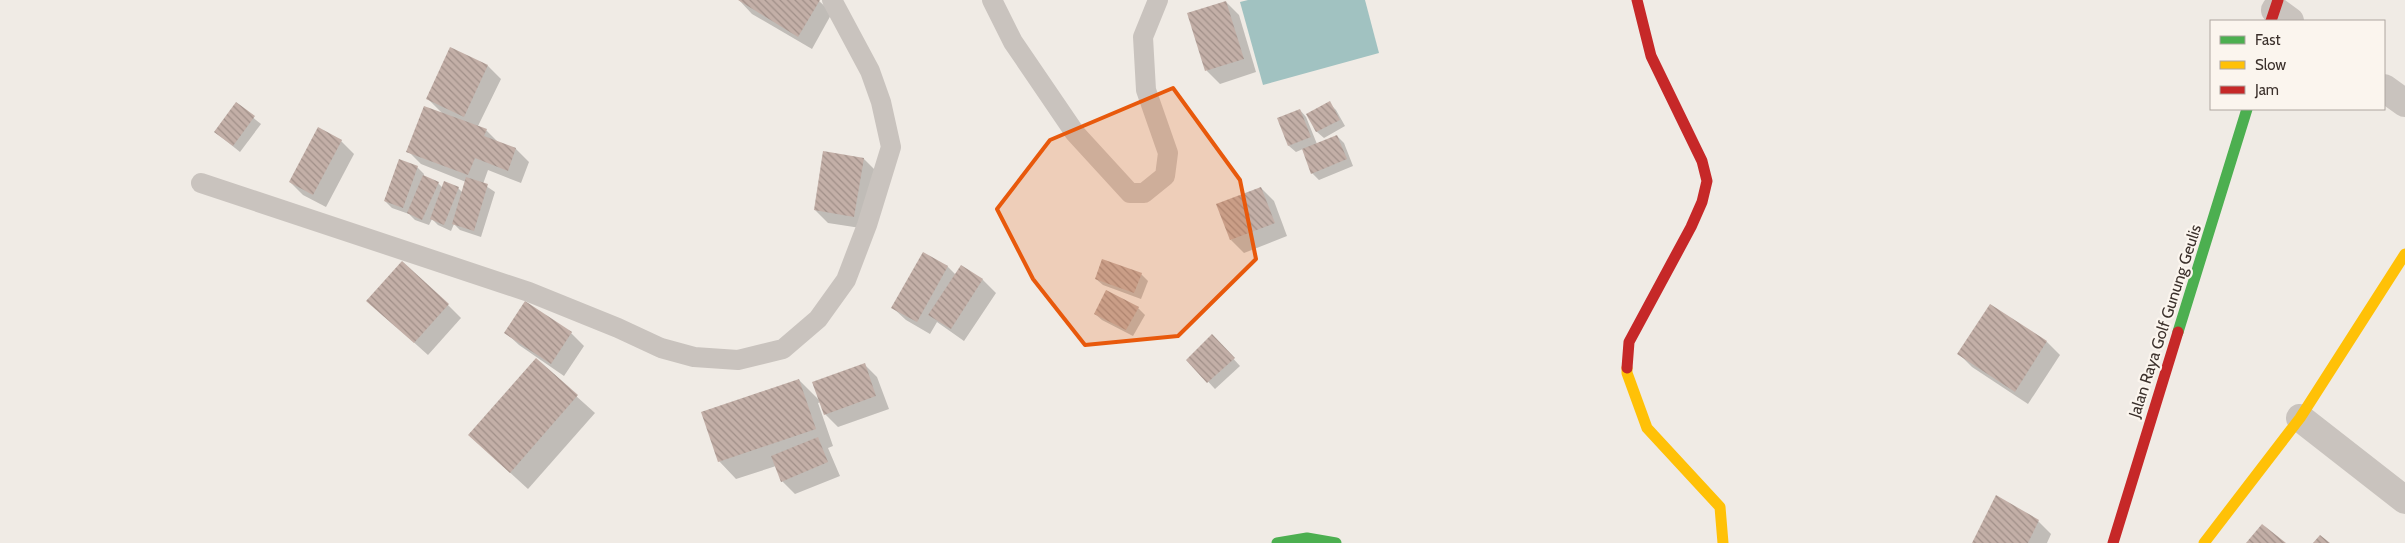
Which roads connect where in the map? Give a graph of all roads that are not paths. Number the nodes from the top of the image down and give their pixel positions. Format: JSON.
{"nodes":[{"id":1,"x":832,"y":0,"type":"edge"},
{"id":2,"x":992,"y":0,"type":"edge"},
{"id":3,"x":1158,"y":0,"type":"edge"},
{"id":4,"x":1637,"y":0,"type":"edge"},
{"id":5,"x":2385,"y":89,"type":"edge"},
{"id":6,"x":2405,"y":103,"type":"edge"},
{"id":7,"x":2247,"y":110,"type":"edge"},
{"id":8,"x":201,"y":183,"type":"dead end"},
{"id":9,"x":2405,"y":254,"type":"edge"},
{"id":10,"x":2300,"y":418,"type":"junction"},
{"id":11,"x":2405,"y":500,"type":"edge"},
{"id":12,"x":1277,"y":543,"type":"edge"},
{"id":13,"x":1336,"y":543,"type":"edge"},
{"id":14,"x":1723,"y":543,"type":"edge"},
{"id":15,"x":2112,"y":543,"type":"edge"},
{"id":16,"x":2204,"y":543,"type":"edge"}],
"edges":[{"from":1,"to":8,"type":"lane"},
{"from":2,"to":3,"type":"lane"},
{"from":4,"to":14,"type":"street"},
{"from":5,"to":6,"type":"street"},
{"from":7,"to":15,"type":"street","name":"Jalan Raya Golf Gunung Geulis"},
{"from":9,"to":10,"type":"street"},
{"from":10,"to":11,"type":"street"},
{"from":10,"to":16,"type":"street"},
{"from":12,"to":13,"type":"street"}]}
